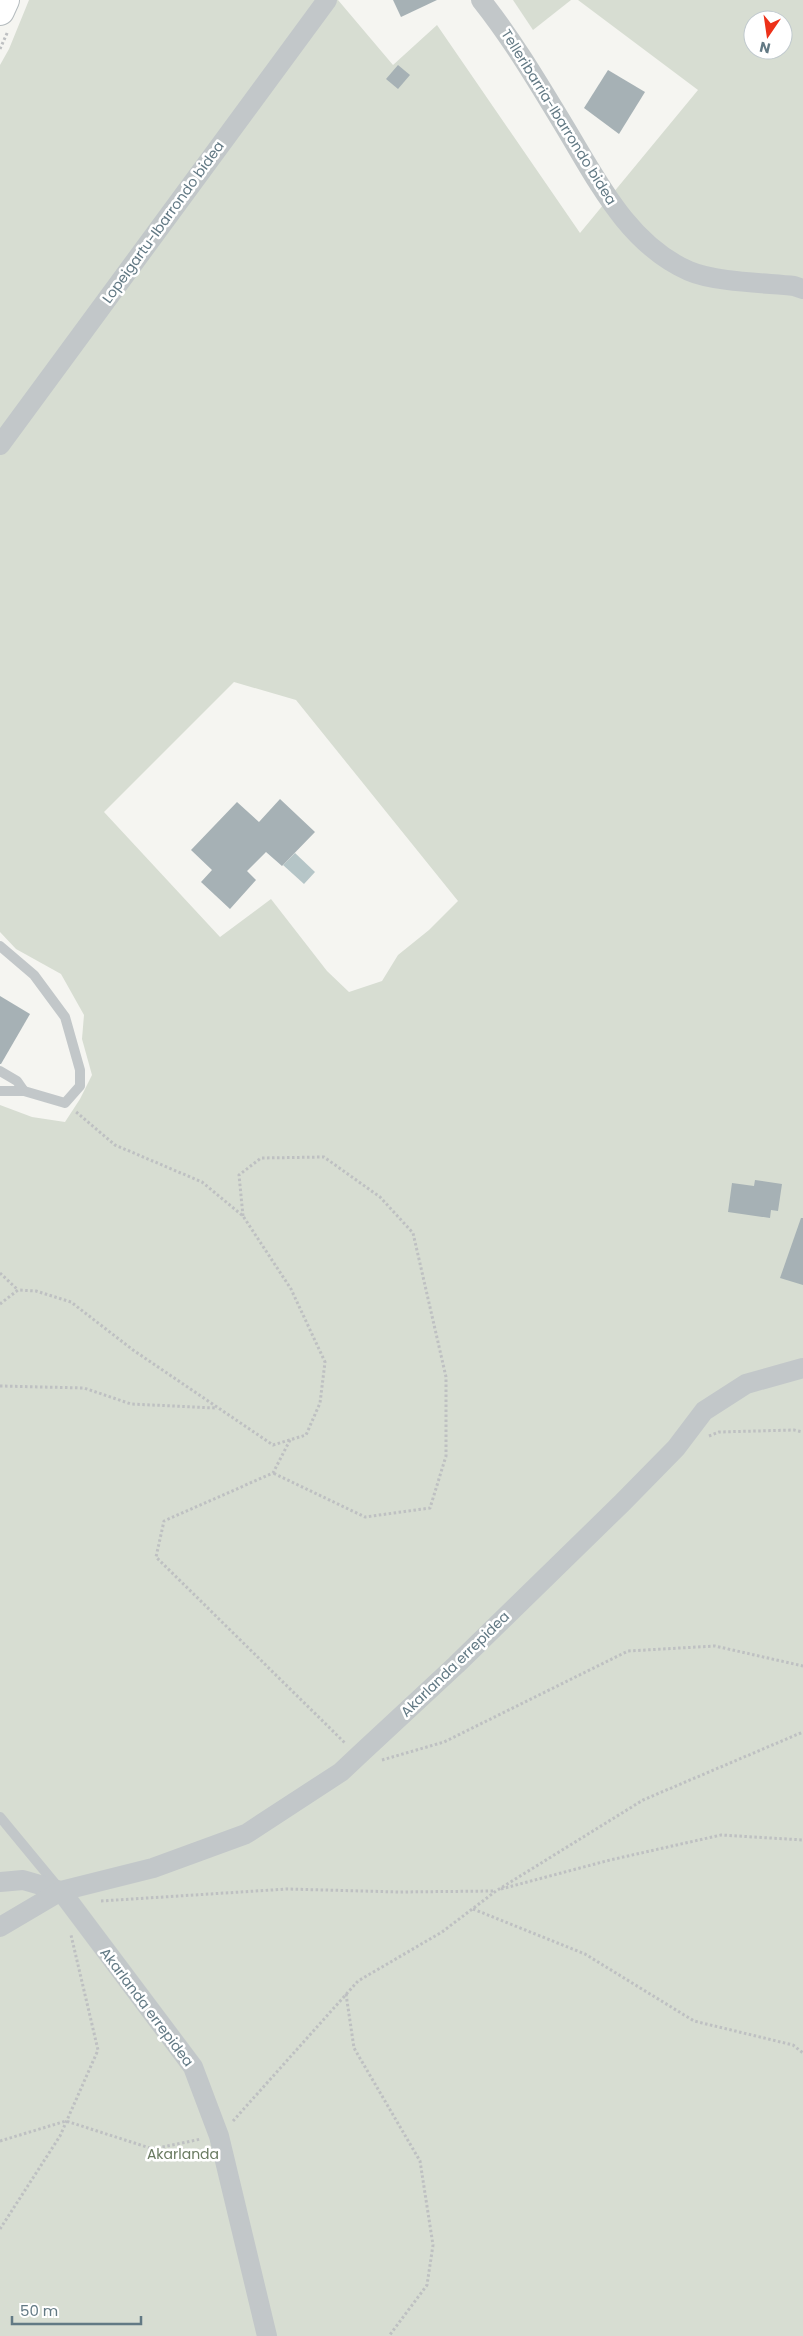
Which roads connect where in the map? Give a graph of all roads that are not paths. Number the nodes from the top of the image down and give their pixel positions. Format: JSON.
{"nodes":[{"id":1,"x":4,"y":0,"type":"edge"},
{"id":2,"x":326,"y":0,"type":"edge"},
{"id":3,"x":481,"y":0,"type":"edge"},
{"id":4,"x":0,"y":11,"type":"edge"},
{"id":5,"x":803,"y":289,"type":"edge"},
{"id":6,"x":0,"y":445,"type":"edge"},
{"id":7,"x":0,"y":946,"type":"edge"},
{"id":8,"x":0,"y":1071,"type":"edge"},
{"id":9,"x":0,"y":1091,"type":"edge"},
{"id":10,"x":24,"y":1091,"type":"junction"},
{"id":11,"x":803,"y":1368,"type":"edge"},
{"id":12,"x":0,"y":1817,"type":"edge"},
{"id":13,"x":0,"y":1882,"type":"edge"},
{"id":14,"x":61,"y":1891,"type":"junction"},
{"id":15,"x":0,"y":1928,"type":"edge"},
{"id":16,"x":267,"y":2336,"type":"edge"}],
"edges":[{"from":1,"to":4,"type":"main road"},
{"from":2,"to":6,"type":"street","name":"Lopeigartu-Ibarrondo bidea"},
{"from":3,"to":5,"type":"street","name":"Telleribarria-Ibarrondo bidea"},
{"from":7,"to":10,"type":"lane"},
{"from":8,"to":10,"type":"lane"},
{"from":9,"to":10,"type":"lane"},
{"from":11,"to":14,"type":"street","name":"Akarlanda errepidea"},
{"from":12,"to":14,"type":"lane"},
{"from":13,"to":14,"type":"street"},
{"from":14,"to":15,"type":"street","name":"Akarlanda errepidea"},
{"from":14,"to":16,"type":"street","name":"Akarlanda errepidea"}]}
